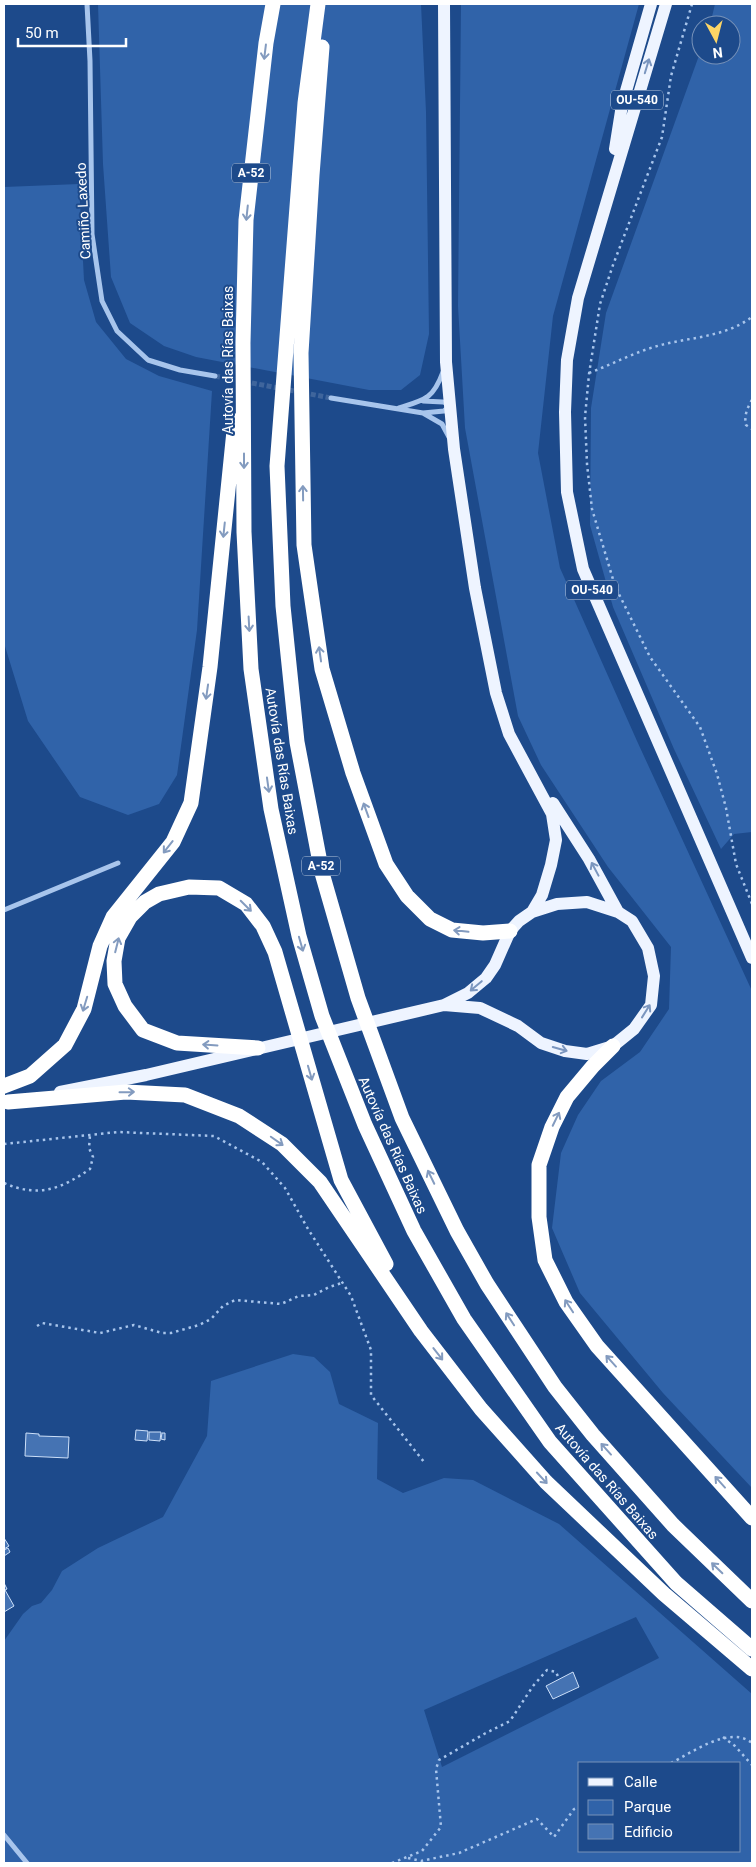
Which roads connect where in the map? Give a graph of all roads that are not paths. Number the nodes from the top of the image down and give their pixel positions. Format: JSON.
{"nodes":[{"id":1,"x":87,"y":4,"type":"edge"},
{"id":2,"x":273,"y":4,"type":"edge"},
{"id":3,"x":318,"y":4,"type":"edge"},
{"id":4,"x":326,"y":4,"type":"edge"},
{"id":5,"x":444,"y":4,"type":"edge"},
{"id":6,"x":651,"y":4,"type":"edge"},
{"id":7,"x":666,"y":4,"type":"edge"},
{"id":8,"x":607,"y":196,"type":"junction"},
{"id":9,"x":243,"y":343,"type":"junction"},
{"id":10,"x":446,"y":362,"type":"junction"},
{"id":11,"x":215,"y":376,"type":"tunnel mouth"},
{"id":12,"x":331,"y":398,"type":"tunnel mouth"},
{"id":13,"x":423,"y":401,"type":"junction"},
{"id":14,"x":450,"y":405,"type":"junction"},
{"id":15,"x":399,"y":408,"type":"junction"},
{"id":16,"x":423,"y":413,"type":"junction"},
{"id":17,"x":454,"y":449,"type":"junction"},
{"id":18,"x":536,"y":782,"type":"junction"},
{"id":19,"x":118,"y":863,"type":"dead end"},
{"id":20,"x":4,"y":910,"type":"edge"},
{"id":21,"x":532,"y":912,"type":"junction"},
{"id":22,"x":618,"y":912,"type":"junction"},
{"id":23,"x":510,"y":931,"type":"junction"},
{"id":24,"x":752,"y":958,"type":"edge"},
{"id":25,"x":444,"y":1006,"type":"junction"},
{"id":26,"x":613,"y":1046,"type":"junction"},
{"id":27,"x":258,"y":1048,"type":"junction"},
{"id":28,"x":4,"y":1086,"type":"edge"},
{"id":29,"x":6,"y":1103,"type":"edge"},
{"id":30,"x":421,"y":1331,"type":"junction"},
{"id":31,"x":752,"y":1518,"type":"edge"},
{"id":32,"x":752,"y":1602,"type":"edge"},
{"id":33,"x":752,"y":1649,"type":"edge"},
{"id":34,"x":752,"y":1669,"type":"edge"},
{"id":35,"x":4,"y":1835,"type":"edge"},
{"id":36,"x":26,"y":1863,"type":"edge"}],
"edges":[{"from":1,"to":11,"type":"street","name":"Camiño Laxedo"},
{"from":2,"to":9,"type":"highway","name":"Autovía das Rías Baixas","number":"A-52","one_way":true},
{"from":32,"to":3,"type":"highway","name":"Autovía das Rías Baixas","number":"A-52","one_way":true},
{"from":23,"to":4,"type":"highway","one_way":true},
{"from":5,"to":10,"type":"main road"},
{"from":6,"to":8,"type":"main road"},
{"from":8,"to":7,"type":"main road","number":"OU-540","one_way":true},
{"from":8,"to":24,"type":"main road","number":"OU-540"},
{"from":9,"to":28,"type":"highway","one_way":true},
{"from":9,"to":33,"type":"highway","name":"Autovía das Rías Baixas","number":"A-52","one_way":true},
{"from":10,"to":13,"type":"street"},
{"from":10,"to":14,"type":"main road"},
{"from":12,"to":15,"type":"street"},
{"from":13,"to":14,"type":"street"},
{"from":13,"to":15,"type":"street"},
{"from":14,"to":16,"type":"street"},
{"from":14,"to":17,"type":"main road"},
{"from":15,"to":16,"type":"street"},
{"from":16,"to":17,"type":"street"},
{"from":17,"to":18,"type":"main road"},
{"from":18,"to":21,"type":"main road"},
{"from":22,"to":18,"type":"main road","one_way":true},
{"from":19,"to":20,"type":"street"},
{"from":21,"to":22,"type":"main road"},
{"from":21,"to":23,"type":"main road"},
{"from":26,"to":22,"type":"main road","one_way":true},
{"from":23,"to":25,"type":"main road","one_way":true},
{"from":25,"to":26,"type":"main road","one_way":true},
{"from":25,"to":27,"type":"main road"},
{"from":31,"to":26,"type":"highway","one_way":true},
{"from":27,"to":29,"type":"main road"},
{"from":27,"to":30,"type":"highway","one_way":true},
{"from":29,"to":30,"type":"highway","one_way":true},
{"from":30,"to":34,"type":"highway","one_way":true},
{"from":35,"to":36,"type":"street"}]}
